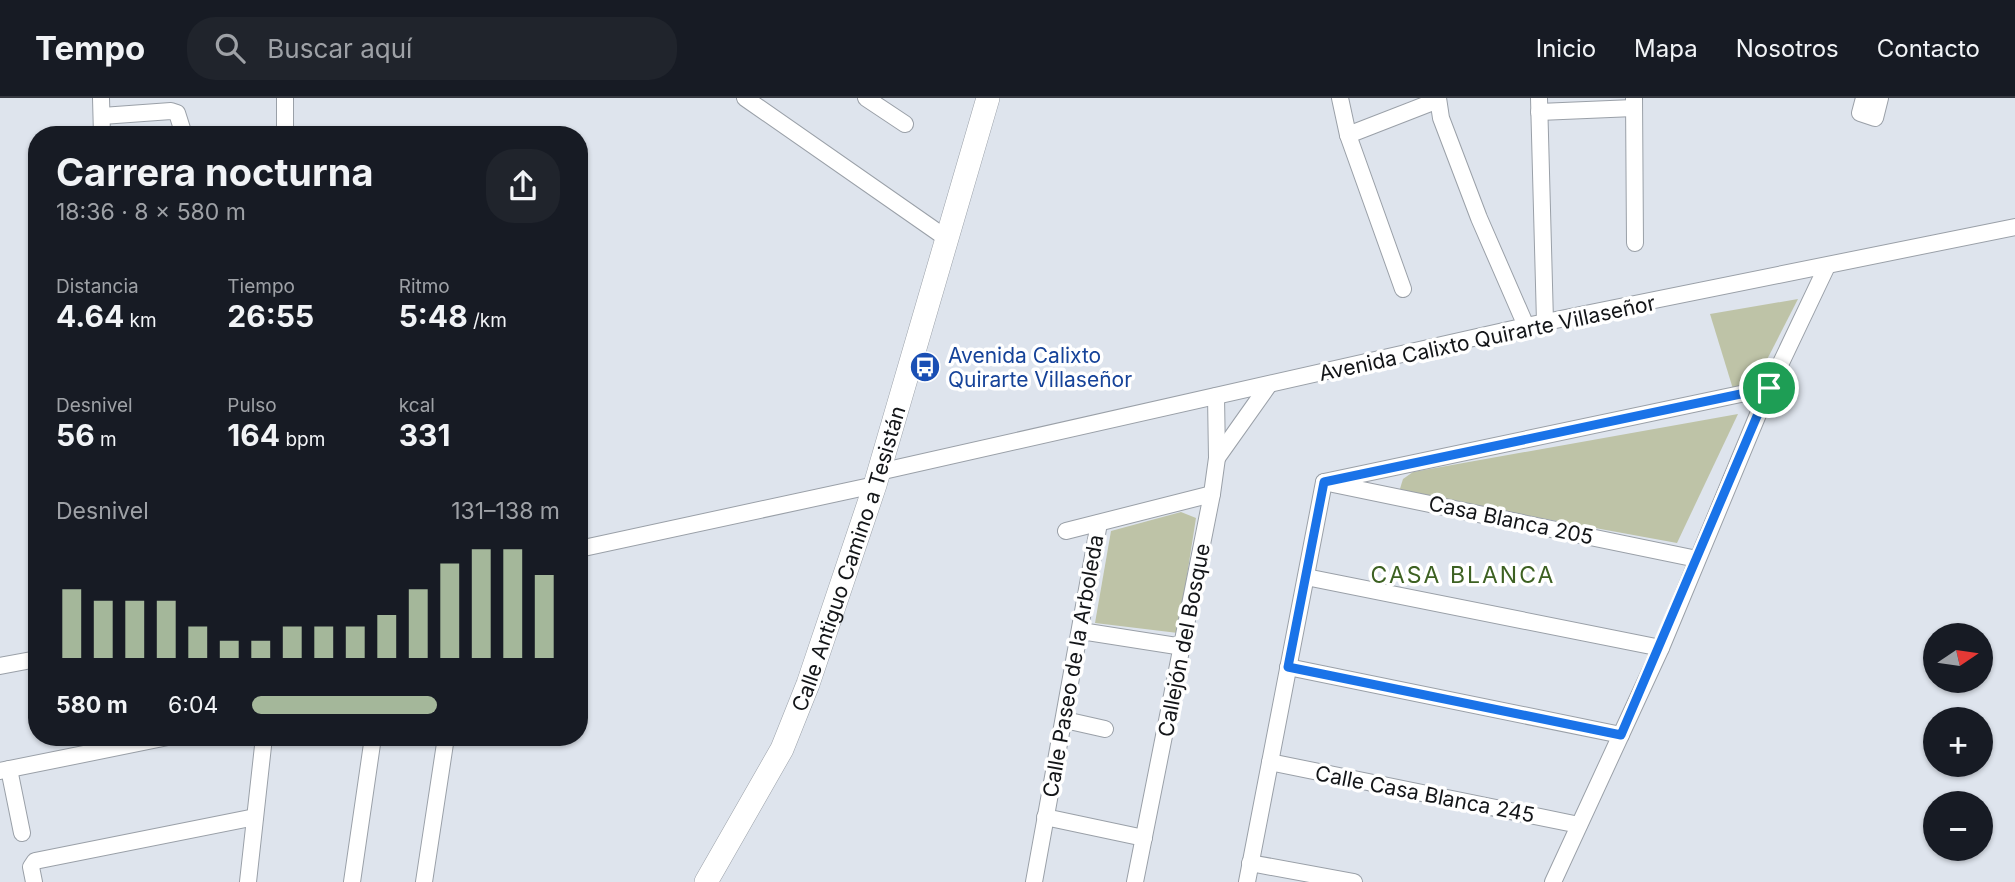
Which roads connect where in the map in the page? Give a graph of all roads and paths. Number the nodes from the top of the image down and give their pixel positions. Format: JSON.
{"nodes":[{"id":1,"x":101,"y":98,"type":"edge"},
{"id":2,"x":285,"y":98,"type":"edge"},
{"id":3,"x":745,"y":98,"type":"edge"},
{"id":4,"x":866,"y":98,"type":"edge"},
{"id":5,"x":988,"y":98,"type":"edge"},
{"id":6,"x":1340,"y":98,"type":"edge"},
{"id":7,"x":1864,"y":98,"type":"edge"},
{"id":8,"x":1880,"y":98,"type":"edge"},
{"id":9,"x":1438,"y":99,"type":"edge"},
{"id":10,"x":1634,"y":103,"type":"edge"},
{"id":11,"x":1539,"y":105,"type":"edge"},
{"id":12,"x":102,"y":116,"type":"junction"},
{"id":13,"x":905,"y":124,"type":"dead end"},
{"id":14,"x":102,"y":126,"type":"edge"},
{"id":15,"x":181,"y":126,"type":"edge"},
{"id":16,"x":285,"y":126,"type":"edge"},
{"id":17,"x":1348,"y":135,"type":"junction"},
{"id":18,"x":2015,"y":227,"type":"edge"},
{"id":19,"x":946,"y":238,"type":"junction"},
{"id":20,"x":1635,"y":243,"type":"dead end"},
{"id":21,"x":1826,"y":266,"type":"junction"},
{"id":22,"x":1403,"y":289,"type":"dead end"},
{"id":23,"x":1545,"y":323,"type":"junction"},
{"id":24,"x":1526,"y":326,"type":"junction"},
{"id":25,"x":1268,"y":386,"type":"junction"},
{"id":26,"x":1769,"y":388,"type":"junction"},
{"id":27,"x":1216,"y":396,"type":"junction"},
{"id":28,"x":1217,"y":458,"type":"junction"},
{"id":29,"x":877,"y":478,"type":"junction"},
{"id":30,"x":1324,"y":482,"type":"junction"},
{"id":31,"x":1212,"y":494,"type":"junction"},
{"id":32,"x":1099,"y":523,"type":"junction"},
{"id":33,"x":1066,"y":531,"type":"dead end"},
{"id":34,"x":588,"y":547,"type":"edge"},
{"id":35,"x":1697,"y":559,"type":"junction"},
{"id":36,"x":1306,"y":577,"type":"junction"},
{"id":37,"x":1081,"y":631,"type":"junction"},
{"id":38,"x":1183,"y":646,"type":"junction"},
{"id":39,"x":1661,"y":648,"type":"junction"},
{"id":40,"x":28,"y":661,"type":"edge"},
{"id":41,"x":0,"y":666,"type":"edge"},
{"id":42,"x":1288,"y":667,"type":"junction"},
{"id":43,"x":1065,"y":720,"type":"junction"},
{"id":44,"x":1105,"y":729,"type":"dead end"},
{"id":45,"x":1621,"y":735,"type":"junction"},
{"id":46,"x":124,"y":746,"type":"edge"},
{"id":47,"x":263,"y":746,"type":"edge"},
{"id":48,"x":372,"y":746,"type":"edge"},
{"id":49,"x":445,"y":746,"type":"edge"},
{"id":50,"x":1270,"y":762,"type":"junction"},
{"id":51,"x":5,"y":770,"type":"edge"},
{"id":52,"x":255,"y":817,"type":"junction"},
{"id":53,"x":1045,"y":817,"type":"junction"},
{"id":54,"x":1579,"y":825,"type":"junction"},
{"id":55,"x":22,"y":832,"type":"dead end"},
{"id":56,"x":1144,"y":838,"type":"junction"},
{"id":57,"x":1250,"y":863,"type":"junction"},
{"id":58,"x":34,"y":882,"type":"edge"},
{"id":59,"x":248,"y":882,"type":"edge"},
{"id":60,"x":352,"y":882,"type":"edge"},
{"id":61,"x":424,"y":882,"type":"edge"},
{"id":62,"x":706,"y":882,"type":"edge"},
{"id":63,"x":1034,"y":882,"type":"edge"},
{"id":64,"x":1135,"y":882,"type":"edge"},
{"id":65,"x":1247,"y":882,"type":"edge"},
{"id":66,"x":1354,"y":882,"type":"edge"},
{"id":67,"x":1553,"y":882,"type":"edge"}],
"edges":[{"from":1,"to":12,"type":"street"},
{"from":2,"to":16,"type":"street"},
{"from":3,"to":19,"type":"street"},
{"from":4,"to":13,"type":"street"},
{"from":5,"to":19,"type":"street","name":"Calle Antiguo Camino a Tesistán"},
{"from":6,"to":17,"type":"street"},
{"from":7,"to":8,"type":"street"},
{"from":9,"to":17,"type":"street"},
{"from":9,"to":24,"type":"street"},
{"from":10,"to":11,"type":"street"},
{"from":10,"to":20,"type":"street"},
{"from":11,"to":23,"type":"street"},
{"from":12,"to":14,"type":"street"},
{"from":12,"to":15,"type":"street"},
{"from":17,"to":22,"type":"street"},
{"from":18,"to":21,"type":"street","name":"Avenida Calixto Quirarte Villaseñor"},
{"from":19,"to":29,"type":"street","name":"Calle Antiguo Camino a Tesistán"},
{"from":21,"to":23,"type":"street","name":"Avenida Calixto Quirarte Villaseñor"},
{"from":21,"to":26,"type":"street"},
{"from":23,"to":24,"type":"street","name":"Avenida Calixto Quirarte Villaseñor"},
{"from":24,"to":25,"type":"street","name":"Avenida Calixto Quirarte Villaseñor"},
{"from":25,"to":27,"type":"street","name":"Avenida Calixto Quirarte Villaseñor"},
{"from":25,"to":28,"type":"street"},
{"from":26,"to":30,"type":"street"},
{"from":26,"to":35,"type":"street"},
{"from":27,"to":28,"type":"street","name":"Callejón del Bosque"},
{"from":27,"to":29,"type":"street","name":"Avenida Calixto Quirarte Villaseñor"},
{"from":28,"to":31,"type":"street","name":"Callejón del Bosque"},
{"from":29,"to":34,"type":"street","name":"Avenida Calixto Quirarte Villaseñor"},
{"from":29,"to":62,"type":"street","name":"Calle Antiguo Camino a Tesistán"},
{"from":30,"to":35,"type":"street","name":"Casa Blanca 205"},
{"from":30,"to":36,"type":"street"},
{"from":31,"to":32,"type":"street","name":"Calle Paseo de la Arboleda"},
{"from":31,"to":38,"type":"street","name":"Callejón del Bosque"},
{"from":32,"to":33,"type":"street"},
{"from":32,"to":37,"type":"street","name":"Calle Paseo de la Arboleda"},
{"from":35,"to":39,"type":"street"},
{"from":36,"to":39,"type":"street"},
{"from":36,"to":42,"type":"street"},
{"from":37,"to":38,"type":"street"},
{"from":37,"to":43,"type":"street","name":"Calle Paseo de la Arboleda"},
{"from":38,"to":56,"type":"street","name":"Callejón del Bosque"},
{"from":39,"to":45,"type":"street"},
{"from":40,"to":41,"type":"street"},
{"from":42,"to":45,"type":"street"},
{"from":42,"to":50,"type":"street"},
{"from":43,"to":44,"type":"street"},
{"from":43,"to":53,"type":"street","name":"Calle Paseo de la Arboleda"},
{"from":45,"to":54,"type":"street"},
{"from":46,"to":51,"type":"street"},
{"from":47,"to":52,"type":"street"},
{"from":48,"to":60,"type":"street"},
{"from":49,"to":61,"type":"street"},
{"from":50,"to":54,"type":"street","name":"Calle Casa Blanca 245"},
{"from":50,"to":57,"type":"street"},
{"from":51,"to":55,"type":"street"},
{"from":52,"to":58,"type":"street"},
{"from":52,"to":59,"type":"street"},
{"from":53,"to":56,"type":"street"},
{"from":53,"to":63,"type":"street","name":"Calle Paseo de la Arboleda"},
{"from":54,"to":67,"type":"street"},
{"from":56,"to":64,"type":"street","name":"Callejón del Bosque"},
{"from":57,"to":65,"type":"street"},
{"from":57,"to":66,"type":"street"}]}
